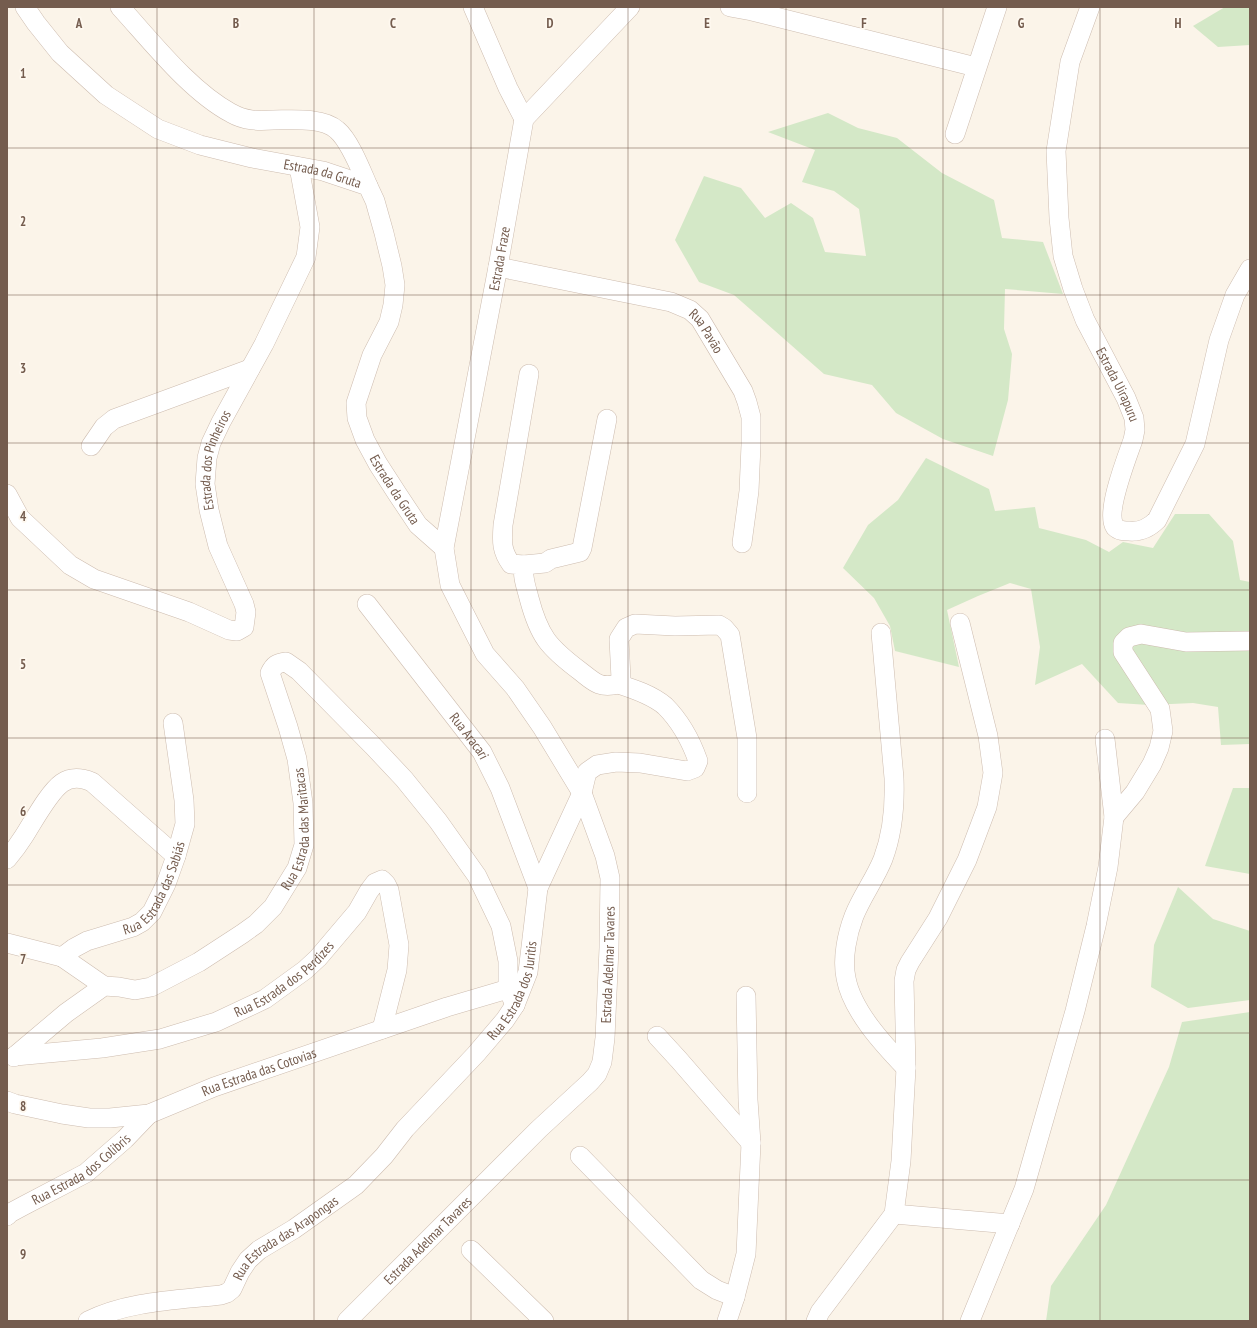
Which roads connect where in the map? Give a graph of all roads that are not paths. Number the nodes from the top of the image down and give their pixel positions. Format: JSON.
{"nodes":[{"id":1,"x":25,"y":7,"type":"edge"},
{"id":2,"x":120,"y":7,"type":"edge"},
{"id":3,"x":473,"y":7,"type":"edge"},
{"id":4,"x":630,"y":7,"type":"edge"},
{"id":5,"x":730,"y":7,"type":"edge"},
{"id":6,"x":997,"y":7,"type":"edge"},
{"id":7,"x":1090,"y":7,"type":"edge"},
{"id":8,"x":754,"y":9,"type":"edge"},
{"id":9,"x":976,"y":67,"type":"junction"},
{"id":10,"x":524,"y":119,"type":"junction"},
{"id":11,"x":955,"y":134,"type":"dead end"},
{"id":12,"x":299,"y":166,"type":"junction"},
{"id":13,"x":368,"y":186,"type":"junction"},
{"id":14,"x":498,"y":267,"type":"junction"},
{"id":15,"x":1250,"y":268,"type":"edge"},
{"id":16,"x":250,"y":369,"type":"junction"},
{"id":17,"x":529,"y":374,"type":"dead end"},
{"id":18,"x":607,"y":419,"type":"dead end"},
{"id":19,"x":91,"y":446,"type":"dead end"},
{"id":20,"x":7,"y":494,"type":"edge"},
{"id":21,"x":742,"y":543,"type":"dead end"},
{"id":22,"x":444,"y":548,"type":"junction"},
{"id":23,"x":524,"y":565,"type":"junction"},
{"id":24,"x":367,"y":604,"type":"dead end"},
{"id":25,"x":960,"y":623,"type":"dead end"},
{"id":26,"x":881,"y":633,"type":"dead end"},
{"id":27,"x":1250,"y":641,"type":"edge"},
{"id":28,"x":618,"y":684,"type":"junction"},
{"id":29,"x":173,"y":723,"type":"dead end"},
{"id":30,"x":1104,"y":739,"type":"dead end"},
{"id":31,"x":582,"y":793,"type":"junction"},
{"id":32,"x":747,"y":793,"type":"dead end"},
{"id":33,"x":1114,"y":817,"type":"junction"},
{"id":34,"x":176,"y":856,"type":"junction"},
{"id":35,"x":7,"y":859,"type":"edge"},
{"id":36,"x":538,"y":888,"type":"junction"},
{"id":37,"x":7,"y":943,"type":"edge"},
{"id":38,"x":62,"y":957,"type":"junction"},
{"id":39,"x":104,"y":986,"type":"junction"},
{"id":40,"x":746,"y":996,"type":"dead end"},
{"id":41,"x":512,"y":997,"type":"junction"},
{"id":42,"x":382,"y":1029,"type":"junction"},
{"id":43,"x":657,"y":1036,"type":"dead end"},
{"id":44,"x":11,"y":1060,"type":"edge"},
{"id":45,"x":906,"y":1068,"type":"junction"},
{"id":46,"x":7,"y":1101,"type":"edge"},
{"id":47,"x":149,"y":1114,"type":"junction"},
{"id":48,"x":751,"y":1144,"type":"junction"},
{"id":49,"x":384,"y":1156,"type":"joint"},
{"id":50,"x":580,"y":1156,"type":"dead end"},
{"id":51,"x":894,"y":1214,"type":"junction"},
{"id":52,"x":7,"y":1216,"type":"edge"},
{"id":53,"x":1010,"y":1224,"type":"junction"},
{"id":54,"x":471,"y":1250,"type":"dead end"},
{"id":55,"x":735,"y":1297,"type":"junction"},
{"id":56,"x":88,"y":1321,"type":"edge"},
{"id":57,"x":347,"y":1321,"type":"edge"},
{"id":58,"x":544,"y":1321,"type":"edge"},
{"id":59,"x":727,"y":1321,"type":"edge"},
{"id":60,"x":816,"y":1321,"type":"edge"},
{"id":61,"x":970,"y":1321,"type":"edge"}],
"edges":[{"from":1,"to":12,"type":"street","name":"Estrada da Gruta"},
{"from":2,"to":13,"type":"street"},
{"from":3,"to":10,"type":"street"},
{"from":4,"to":10,"type":"street"},
{"from":5,"to":8,"type":"street"},
{"from":6,"to":9,"type":"street"},
{"from":7,"to":15,"type":"street","name":"Estrada Uirapuru"},
{"from":8,"to":9,"type":"street"},
{"from":9,"to":11,"type":"street"},
{"from":10,"to":14,"type":"street","name":"Estrada Fraze"},
{"from":12,"to":13,"type":"street","name":"Estrada da Gruta"},
{"from":12,"to":16,"type":"street","name":"Estrada dos Pinheiros"},
{"from":13,"to":22,"type":"street","name":"Estrada da Gruta"},
{"from":14,"to":21,"type":"street","name":"Rua Pavão"},
{"from":14,"to":22,"type":"street","name":"Estrada Fraze"},
{"from":16,"to":19,"type":"street"},
{"from":16,"to":20,"type":"street","name":"Estrada dos Pinheiros"},
{"from":17,"to":23,"type":"street"},
{"from":18,"to":23,"type":"street"},
{"from":22,"to":31,"type":"street","name":"Estrada Adelmar Tavares"},
{"from":23,"to":28,"type":"street","name":"Rua Estrada dos Juritis"},
{"from":24,"to":36,"type":"street","name":"Rua Aracari"},
{"from":25,"to":45,"type":"street"},
{"from":26,"to":45,"type":"street"},
{"from":27,"to":33,"type":"street"},
{"from":28,"to":31,"type":"street","name":"Rua Estrada dos Juritis"},
{"from":28,"to":32,"type":"street"},
{"from":29,"to":34,"type":"street","name":"Rua Estrada das Sabiás"},
{"from":30,"to":33,"type":"street"},
{"from":31,"to":36,"type":"street","name":"Rua Estrada dos Juritis"},
{"from":31,"to":57,"type":"street","name":"Estrada Adelmar Tavares"},
{"from":33,"to":53,"type":"street"},
{"from":34,"to":35,"type":"street"},
{"from":34,"to":38,"type":"street","name":"Rua Estrada das Sabiás"},
{"from":36,"to":41,"type":"street","name":"Rua Estrada dos Juritis"},
{"from":37,"to":38,"type":"street"},
{"from":38,"to":39,"type":"street"},
{"from":39,"to":41,"type":"street","name":"Rua Estrada das Maritacas"},
{"from":39,"to":44,"type":"street"},
{"from":40,"to":48,"type":"street"},
{"from":41,"to":42,"type":"street","name":"Rua Estrada das Cotovias"},
{"from":41,"to":49,"type":"street","name":"Rua Estrada dos Juritis"},
{"from":42,"to":44,"type":"street","name":"Rua Estrada dos Perdizes"},
{"from":42,"to":47,"type":"street","name":"Rua Estrada das Cotovias"},
{"from":43,"to":48,"type":"street"},
{"from":45,"to":51,"type":"street"},
{"from":46,"to":47,"type":"street","name":"Rua Estrada das Cotovias"},
{"from":47,"to":52,"type":"street","name":"Rua Estrada dos Colibris"},
{"from":48,"to":55,"type":"street"},
{"from":49,"to":56,"type":"street","name":"Rua Estrada das Arapongas"},
{"from":50,"to":55,"type":"street"},
{"from":51,"to":53,"type":"street"},
{"from":51,"to":60,"type":"street"},
{"from":53,"to":61,"type":"street"},
{"from":54,"to":58,"type":"street"},
{"from":55,"to":59,"type":"street"}]}
